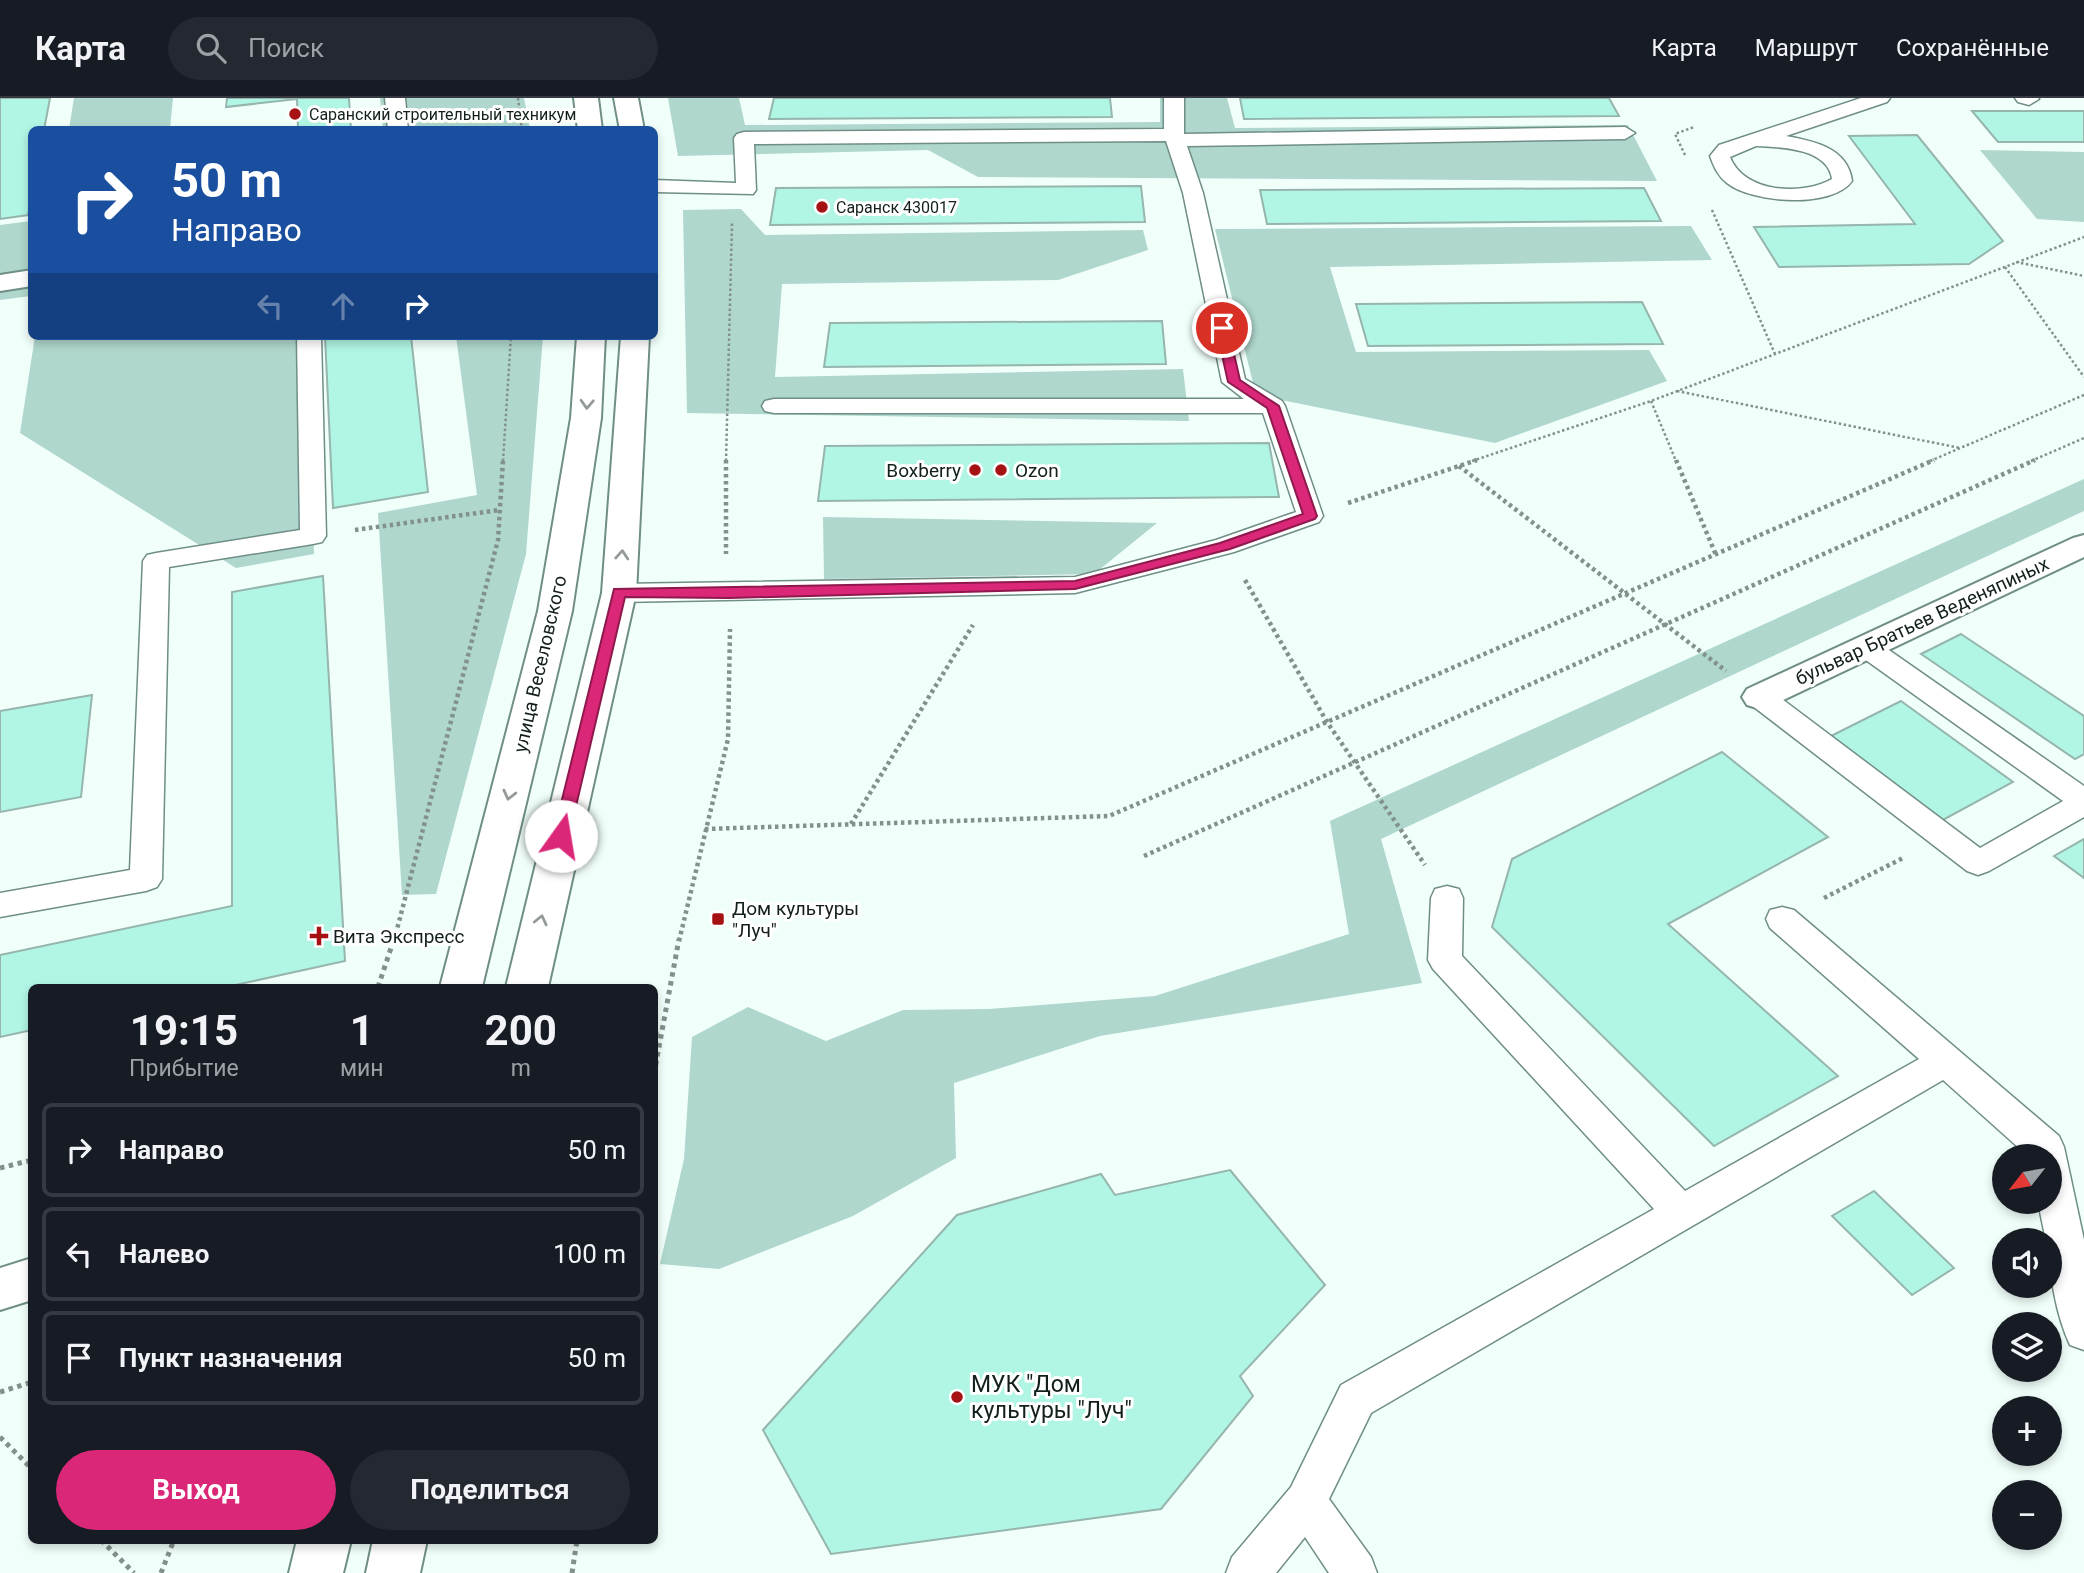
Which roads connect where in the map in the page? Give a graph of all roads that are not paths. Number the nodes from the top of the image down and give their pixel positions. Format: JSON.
{"nodes":[{"id":1,"x":395,"y":98,"type":"edge"},
{"id":2,"x":586,"y":98,"type":"edge"},
{"id":3,"x":626,"y":98,"type":"edge"},
{"id":4,"x":1174,"y":98,"type":"edge"},
{"id":5,"x":1880,"y":98,"type":"edge"},
{"id":6,"x":398,"y":126,"type":"edge"},
{"id":7,"x":590,"y":126,"type":"edge"},
{"id":8,"x":631,"y":126,"type":"edge"},
{"id":9,"x":1625,"y":133,"type":"dead end"},
{"id":10,"x":1175,"y":137,"type":"junction"},
{"id":11,"x":1755,"y":140,"type":"junction"},
{"id":12,"x":658,"y":186,"type":"edge"},
{"id":13,"x":28,"y":279,"type":"edge"},
{"id":14,"x":0,"y":283,"type":"edge"},
{"id":15,"x":309,"y":340,"type":"edge"},
{"id":16,"x":591,"y":340,"type":"edge"},
{"id":17,"x":635,"y":340,"type":"edge"},
{"id":18,"x":774,"y":406,"type":"dead end"},
{"id":19,"x":1273,"y":406,"type":"junction"},
{"id":20,"x":2084,"y":545,"type":"edge"},
{"id":21,"x":619,"y":593,"type":"junction"},
{"id":22,"x":1866,"y":648,"type":"junction"},
{"id":23,"x":1760,"y":697,"type":"joint"},
{"id":24,"x":2084,"y":802,"type":"edge"},
{"id":25,"x":1447,"y":898,"type":"road end"},
{"id":26,"x":0,"y":905,"type":"edge"},
{"id":27,"x":1782,"y":919,"type":"road end"},
{"id":28,"x":462,"y":984,"type":"edge"},
{"id":29,"x":528,"y":984,"type":"edge"},
{"id":30,"x":1945,"y":1061,"type":"junction"},
{"id":31,"x":2042,"y":1144,"type":"edge"},
{"id":32,"x":1681,"y":1212,"type":"junction"},
{"id":33,"x":2059,"y":1214,"type":"edge"},
{"id":34,"x":28,"y":1280,"type":"edge"},
{"id":35,"x":0,"y":1289,"type":"edge"},
{"id":36,"x":2084,"y":1332,"type":"edge"},
{"id":37,"x":1307,"y":1502,"type":"junction"},
{"id":38,"x":323,"y":1544,"type":"edge"},
{"id":39,"x":399,"y":1544,"type":"edge"},
{"id":40,"x":316,"y":1573,"type":"edge"},
{"id":41,"x":393,"y":1573,"type":"edge"},
{"id":42,"x":1248,"y":1573,"type":"edge"},
{"id":43,"x":1356,"y":1573,"type":"edge"}],
"edges":[{"from":1,"to":6,"type":"lane"},
{"from":2,"to":7,"type":"main road"},
{"from":3,"to":8,"type":"main road"},
{"from":4,"to":10,"type":"lane"},
{"from":5,"to":11,"type":"lane"},
{"from":9,"to":10,"type":"lane"},
{"from":10,"to":12,"type":"lane"},
{"from":10,"to":19,"type":"lane"},
{"from":11,"to":11,"type":"lane"},
{"from":13,"to":14,"type":"main road"},
{"from":15,"to":26,"type":"lane"},
{"from":16,"to":28,"type":"main road","name":"улица Веселовского","one_way":true},
{"from":21,"to":17,"type":"main road","one_way":true},
{"from":18,"to":19,"type":"lane"},
{"from":19,"to":21,"type":"lane"},
{"from":20,"to":22,"type":"main road","name":"бульвар Братьев Веденяпиных"},
{"from":29,"to":21,"type":"main road","one_way":true},
{"from":22,"to":23,"type":"main road","name":"бульвар Братьев Веденяпиных"},
{"from":22,"to":24,"type":"lane"},
{"from":23,"to":24,"type":"lane"},
{"from":25,"to":32,"type":"lane"},
{"from":27,"to":30,"type":"lane"},
{"from":30,"to":31,"type":"lane"},
{"from":30,"to":32,"type":"lane"},
{"from":32,"to":37,"type":"lane"},
{"from":33,"to":36,"type":"lane"},
{"from":34,"to":35,"type":"main road"},
{"from":37,"to":42,"type":"lane"},
{"from":37,"to":43,"type":"lane"},
{"from":38,"to":40,"type":"main road"},
{"from":39,"to":41,"type":"main road"}]}
